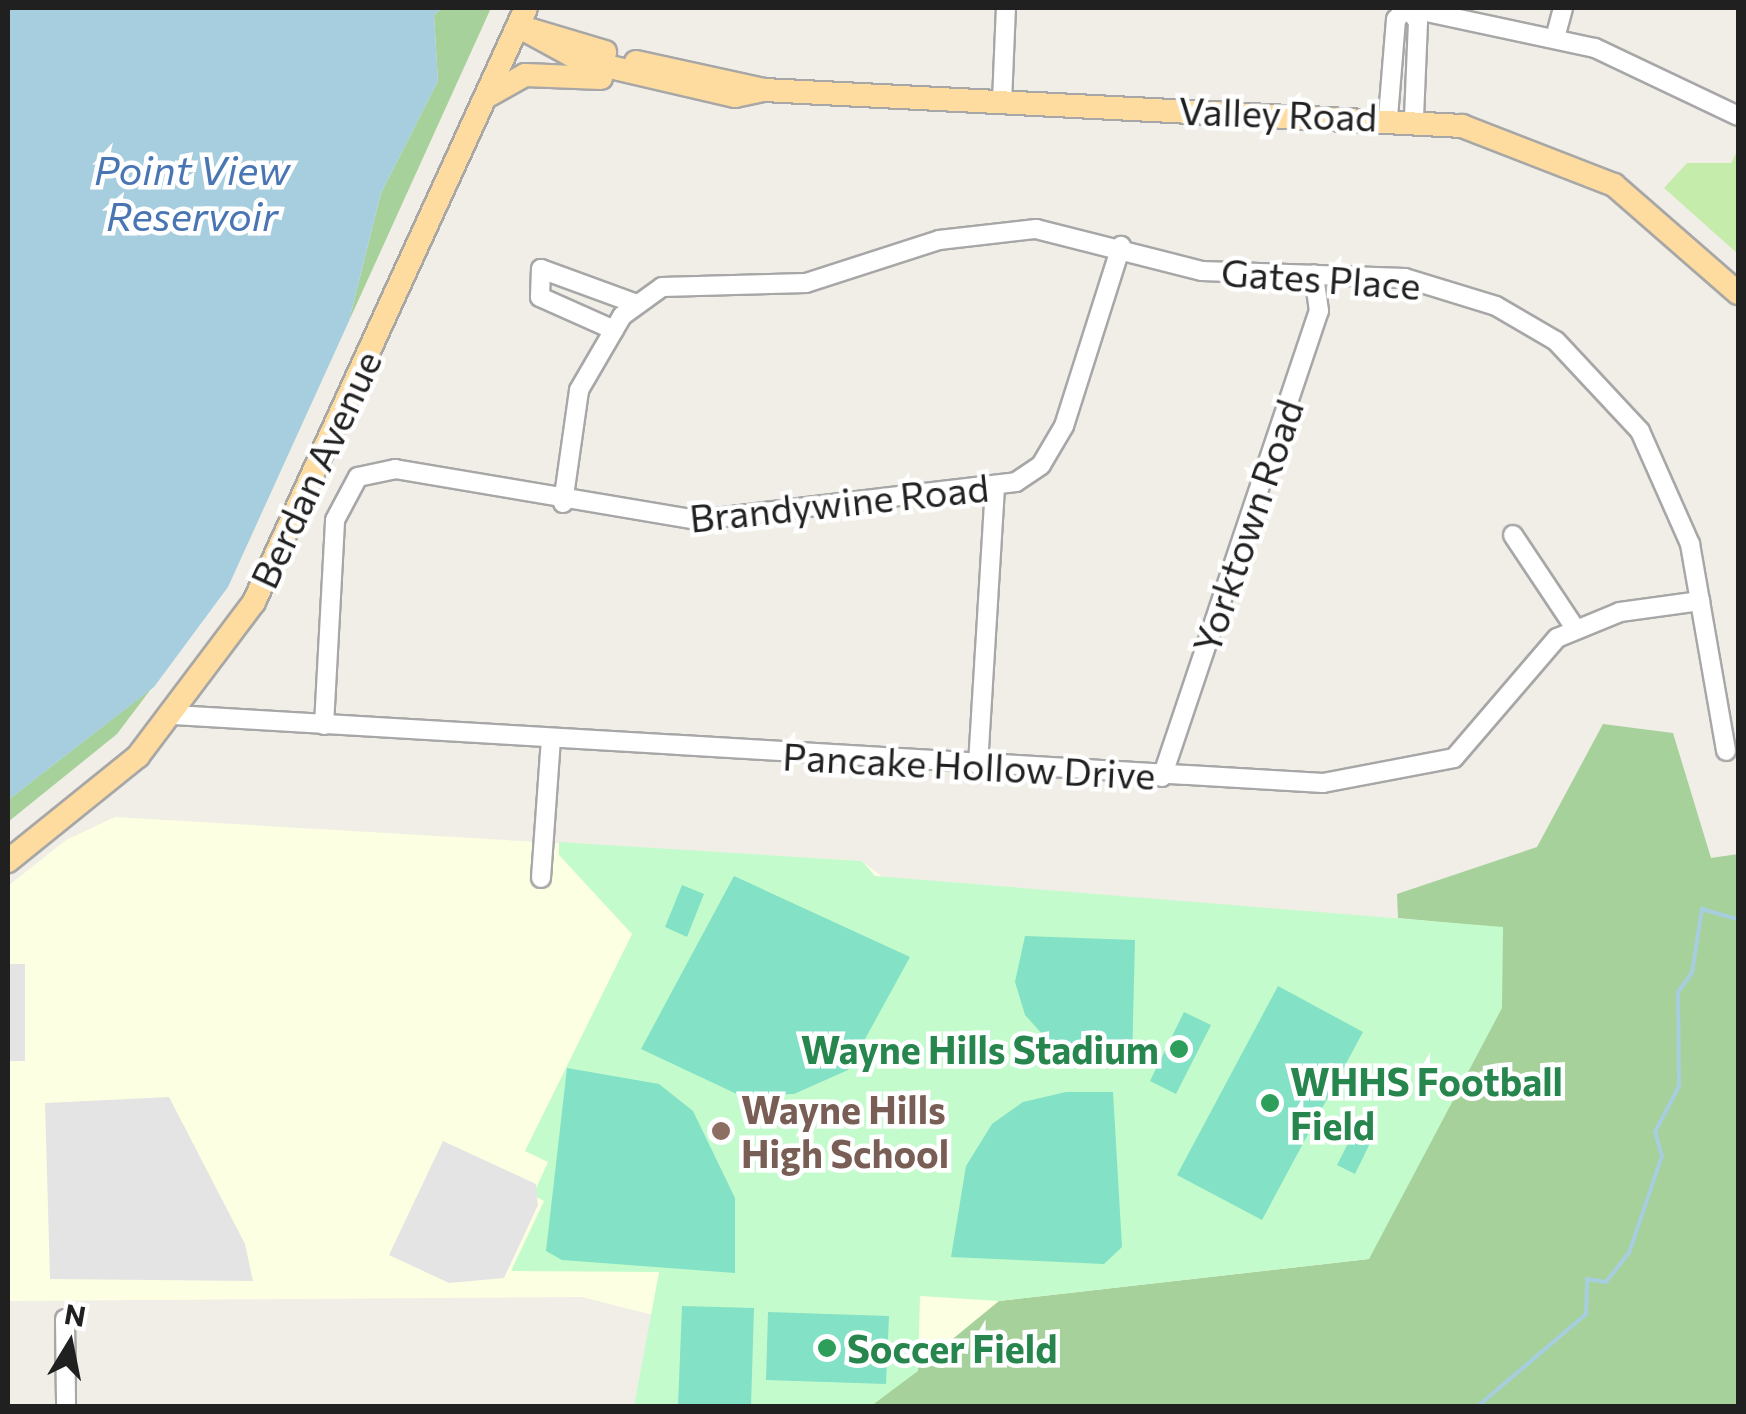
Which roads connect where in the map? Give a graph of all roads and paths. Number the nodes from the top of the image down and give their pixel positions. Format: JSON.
{"nodes":[{"id":1,"x":1006,"y":8,"type":"edge"},
{"id":2,"x":1408,"y":8,"type":"edge"},
{"id":3,"x":1563,"y":8,"type":"edge"},
{"id":4,"x":522,"y":16,"type":"edge"},
{"id":5,"x":1555,"y":38,"type":"junction"},
{"id":6,"x":670,"y":87,"type":"junction"},
{"id":7,"x":764,"y":90,"type":"junction"},
{"id":8,"x":486,"y":96,"type":"junction"},
{"id":9,"x":1002,"y":102,"type":"junction"},
{"id":10,"x":1738,"y":116,"type":"edge"},
{"id":11,"x":1388,"y":117,"type":"junction"},
{"id":12,"x":1414,"y":118,"type":"junction"},
{"id":13,"x":1121,"y":246,"type":"junction"},
{"id":14,"x":1314,"y":274,"type":"junction"},
{"id":15,"x":1738,"y":294,"type":"edge"},
{"id":16,"x":634,"y":303,"type":"junction"},
{"id":17,"x":614,"y":330,"type":"junction"},
{"id":18,"x":995,"y":486,"type":"junction"},
{"id":19,"x":563,"y":503,"type":"junction"},
{"id":20,"x":1513,"y":535,"type":"dead end"},
{"id":21,"x":1700,"y":601,"type":"junction"},
{"id":22,"x":1574,"y":628,"type":"junction"},
{"id":23,"x":174,"y":715,"type":"junction"},
{"id":24,"x":324,"y":724,"type":"junction"},
{"id":25,"x":551,"y":740,"type":"junction"},
{"id":26,"x":1726,"y":751,"type":"dead end"},
{"id":27,"x":978,"y":765,"type":"junction"},
{"id":28,"x":1162,"y":777,"type":"junction"},
{"id":29,"x":8,"y":862,"type":"edge"},
{"id":30,"x":542,"y":878,"type":"dead end"},
{"id":31,"x":66,"y":1318,"type":"dead end"},
{"id":32,"x":66,"y":1406,"type":"edge"}],
"edges":[{"from":1,"to":9,"type":"street"},
{"from":2,"to":5,"type":"street"},
{"from":2,"to":11,"type":"street"},
{"from":2,"to":12,"type":"street"},
{"from":3,"to":5,"type":"street"},
{"from":4,"to":6,"type":"main road","name":"Valley Road"},
{"from":4,"to":7,"type":"main road","name":"Valley Road"},
{"from":4,"to":8,"type":"main road","name":"Berdan Avenue"},
{"from":5,"to":10,"type":"street"},
{"from":6,"to":7,"type":"main road","name":"Valley Road"},
{"from":6,"to":8,"type":"main road"},
{"from":7,"to":9,"type":"main road","name":"Valley Road"},
{"from":8,"to":23,"type":"main road","name":"Berdan Avenue"},
{"from":9,"to":11,"type":"main road","name":"Valley Road"},
{"from":11,"to":12,"type":"main road","name":"Valley Road"},
{"from":12,"to":15,"type":"main road","name":"Valley Road"},
{"from":13,"to":14,"type":"street","name":"Gates Place"},
{"from":13,"to":16,"type":"street","name":"Gates Place"},
{"from":13,"to":18,"type":"street","name":"Brandywine Road"},
{"from":14,"to":21,"type":"street","name":"Gates Place"},
{"from":14,"to":28,"type":"street","name":"Yorktown Road"},
{"from":16,"to":17,"type":"street"},
{"from":16,"to":17,"type":"street"},
{"from":17,"to":19,"type":"street"},
{"from":18,"to":19,"type":"street","name":"Brandywine Road"},
{"from":18,"to":27,"type":"street"},
{"from":19,"to":24,"type":"street","name":"Brandywine Road"},
{"from":20,"to":22,"type":"street"},
{"from":21,"to":22,"type":"street","name":"Pancake Hollow Drive"},
{"from":21,"to":26,"type":"street","name":"Gates Place"},
{"from":22,"to":28,"type":"street","name":"Pancake Hollow Drive"},
{"from":23,"to":24,"type":"street","name":"Pancake Hollow Drive"},
{"from":23,"to":29,"type":"main road","name":"Berdan Avenue"},
{"from":24,"to":25,"type":"street","name":"Pancake Hollow Drive"},
{"from":25,"to":27,"type":"street","name":"Pancake Hollow Drive"},
{"from":25,"to":30,"type":"street"},
{"from":27,"to":28,"type":"street","name":"Pancake Hollow Drive"},
{"from":31,"to":32,"type":"street"}]}
